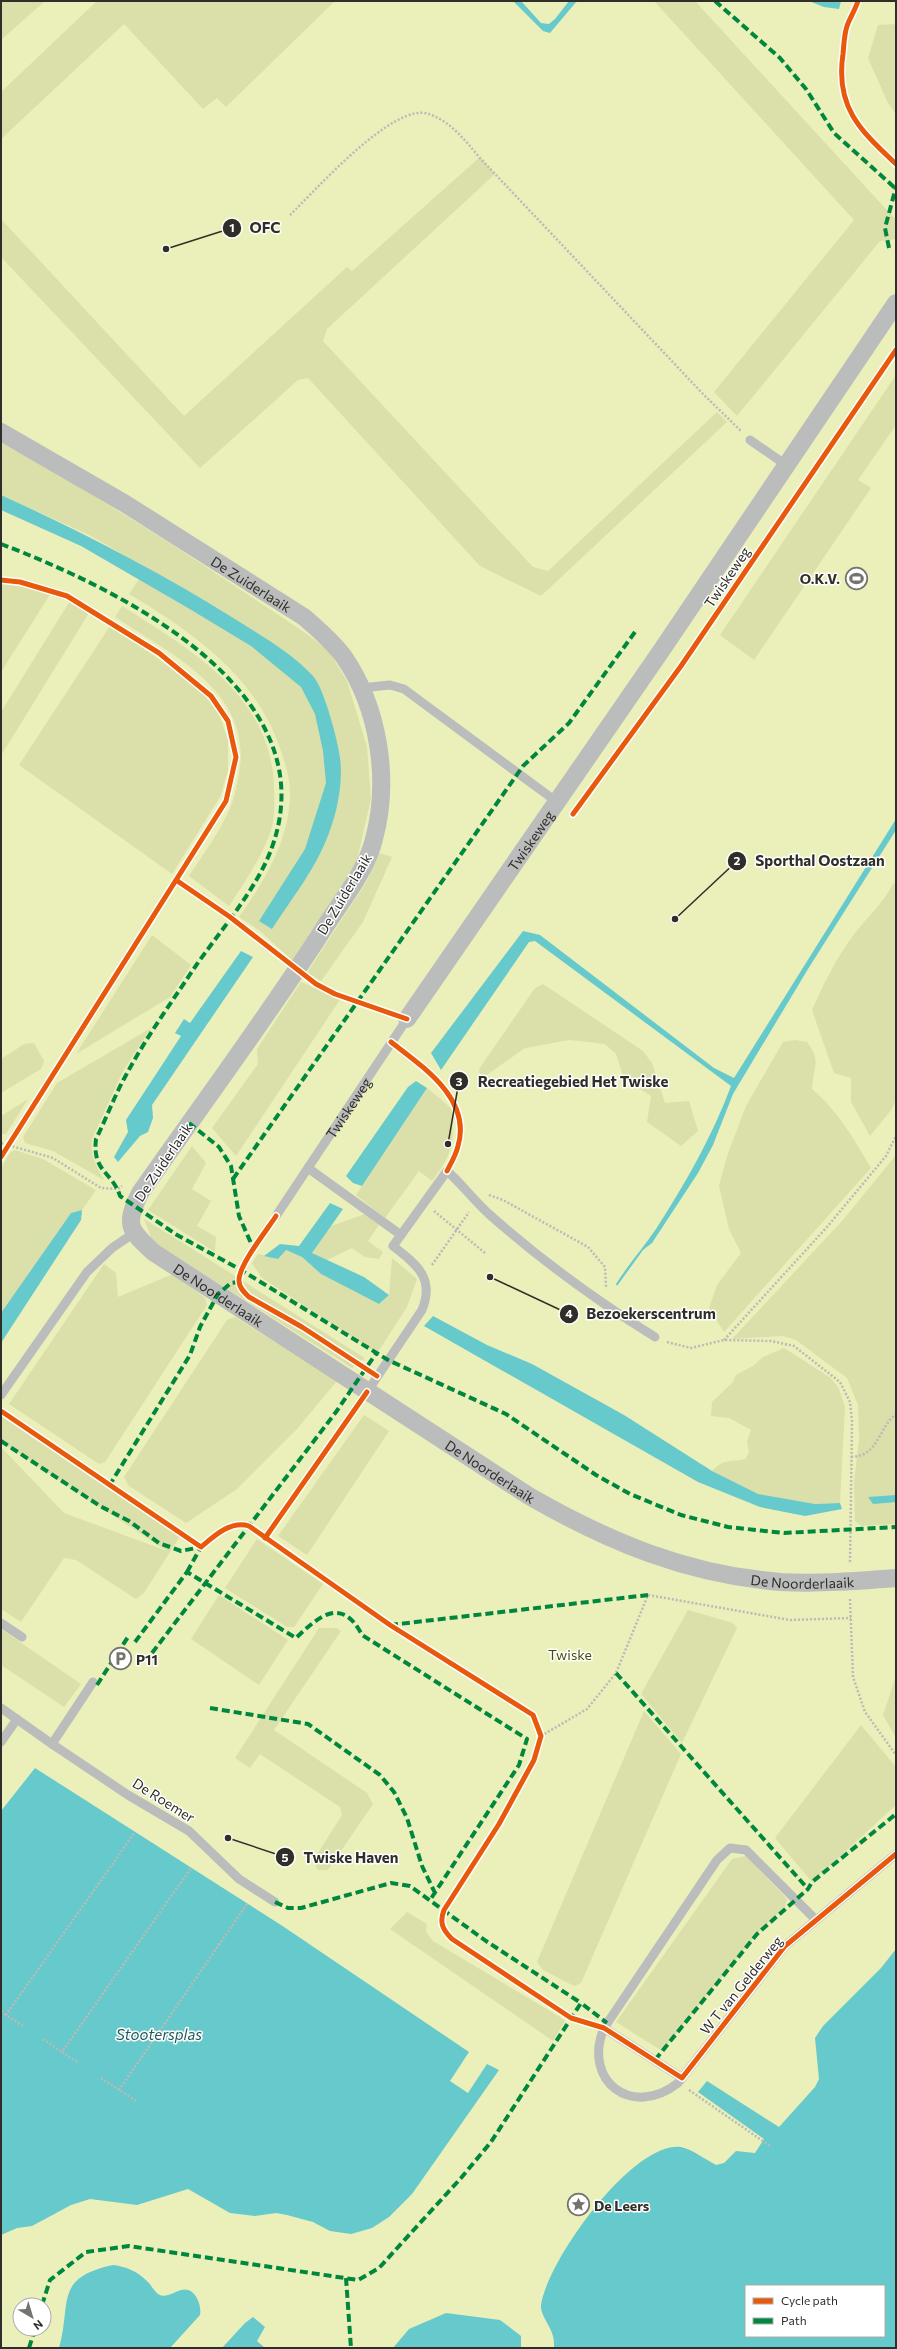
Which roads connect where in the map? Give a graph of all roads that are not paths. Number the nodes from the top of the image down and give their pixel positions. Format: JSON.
{"nodes":[{"id":1,"x":896,"y":302,"type":"edge"},
{"id":2,"x":1,"y":432,"type":"edge"},
{"id":3,"x":750,"y":440,"type":"road end"},
{"id":4,"x":786,"y":465,"type":"junction"},
{"id":5,"x":361,"y":688,"type":"junction"},
{"id":6,"x":557,"y":802,"type":"junction"},
{"id":7,"x":407,"y":1019,"type":"joint"},
{"id":8,"x":308,"y":1168,"type":"junction"},
{"id":9,"x":276,"y":1216,"type":"dead end"},
{"id":10,"x":134,"y":1233,"type":"junction"},
{"id":11,"x":401,"y":1235,"type":"junction"},
{"id":12,"x":655,"y":1337,"type":"road end"},
{"id":13,"x":367,"y":1392,"type":"junction"},
{"id":14,"x":1,"y":1396,"type":"edge"},
{"id":15,"x":896,"y":1578,"type":"edge"},
{"id":16,"x":1,"y":1623,"type":"edge"},
{"id":17,"x":22,"y":1637,"type":"dead end"},
{"id":18,"x":93,"y":1682,"type":"dead end"},
{"id":19,"x":1,"y":1708,"type":"edge"},
{"id":20,"x":17,"y":1719,"type":"junction"},
{"id":21,"x":1,"y":1742,"type":"edge"},
{"id":22,"x":52,"y":1744,"type":"junction"},
{"id":23,"x":896,"y":1854,"type":"edge"},
{"id":24,"x":275,"y":1902,"type":"dead end"},
{"id":25,"x":816,"y":1920,"type":"junction"},
{"id":26,"x":604,"y":2028,"type":"junction"},
{"id":27,"x":680,"y":2080,"type":"junction"}],
"edges":[{"from":1,"to":4,"type":"street","name":"Twiskeweg"},
{"from":2,"to":5,"type":"street","name":"De Zuiderlaaik"},
{"from":3,"to":4,"type":"lane"},
{"from":4,"to":6,"type":"street","name":"Twiskeweg"},
{"from":5,"to":6,"type":"lane"},
{"from":5,"to":10,"type":"street","name":"De Zuiderlaaik"},
{"from":6,"to":7,"type":"street","name":"Twiskeweg"},
{"from":7,"to":8,"type":"lane","name":"Twiskeweg"},
{"from":8,"to":9,"type":"lane","name":"Twiskeweg"},
{"from":8,"to":11,"type":"lane"},
{"from":10,"to":13,"type":"street","name":"De Noorderlaaik"},
{"from":10,"to":14,"type":"lane"},
{"from":11,"to":12,"type":"lane"},
{"from":11,"to":13,"type":"lane"},
{"from":13,"to":15,"type":"street","name":"De Noorderlaaik"},
{"from":16,"to":17,"type":"lane"},
{"from":18,"to":22,"type":"lane"},
{"from":19,"to":20,"type":"lane","name":"De Roemer"},
{"from":20,"to":21,"type":"lane"},
{"from":20,"to":22,"type":"lane","name":"De Roemer"},
{"from":22,"to":24,"type":"lane","name":"De Roemer"},
{"from":23,"to":25,"type":"lane","name":"W T van Gelderweg"},
{"from":25,"to":26,"type":"lane"},
{"from":25,"to":27,"type":"lane","name":"W T van Gelderweg"},
{"from":26,"to":27,"type":"lane"},
{"from":26,"to":27,"type":"lane"}]}
